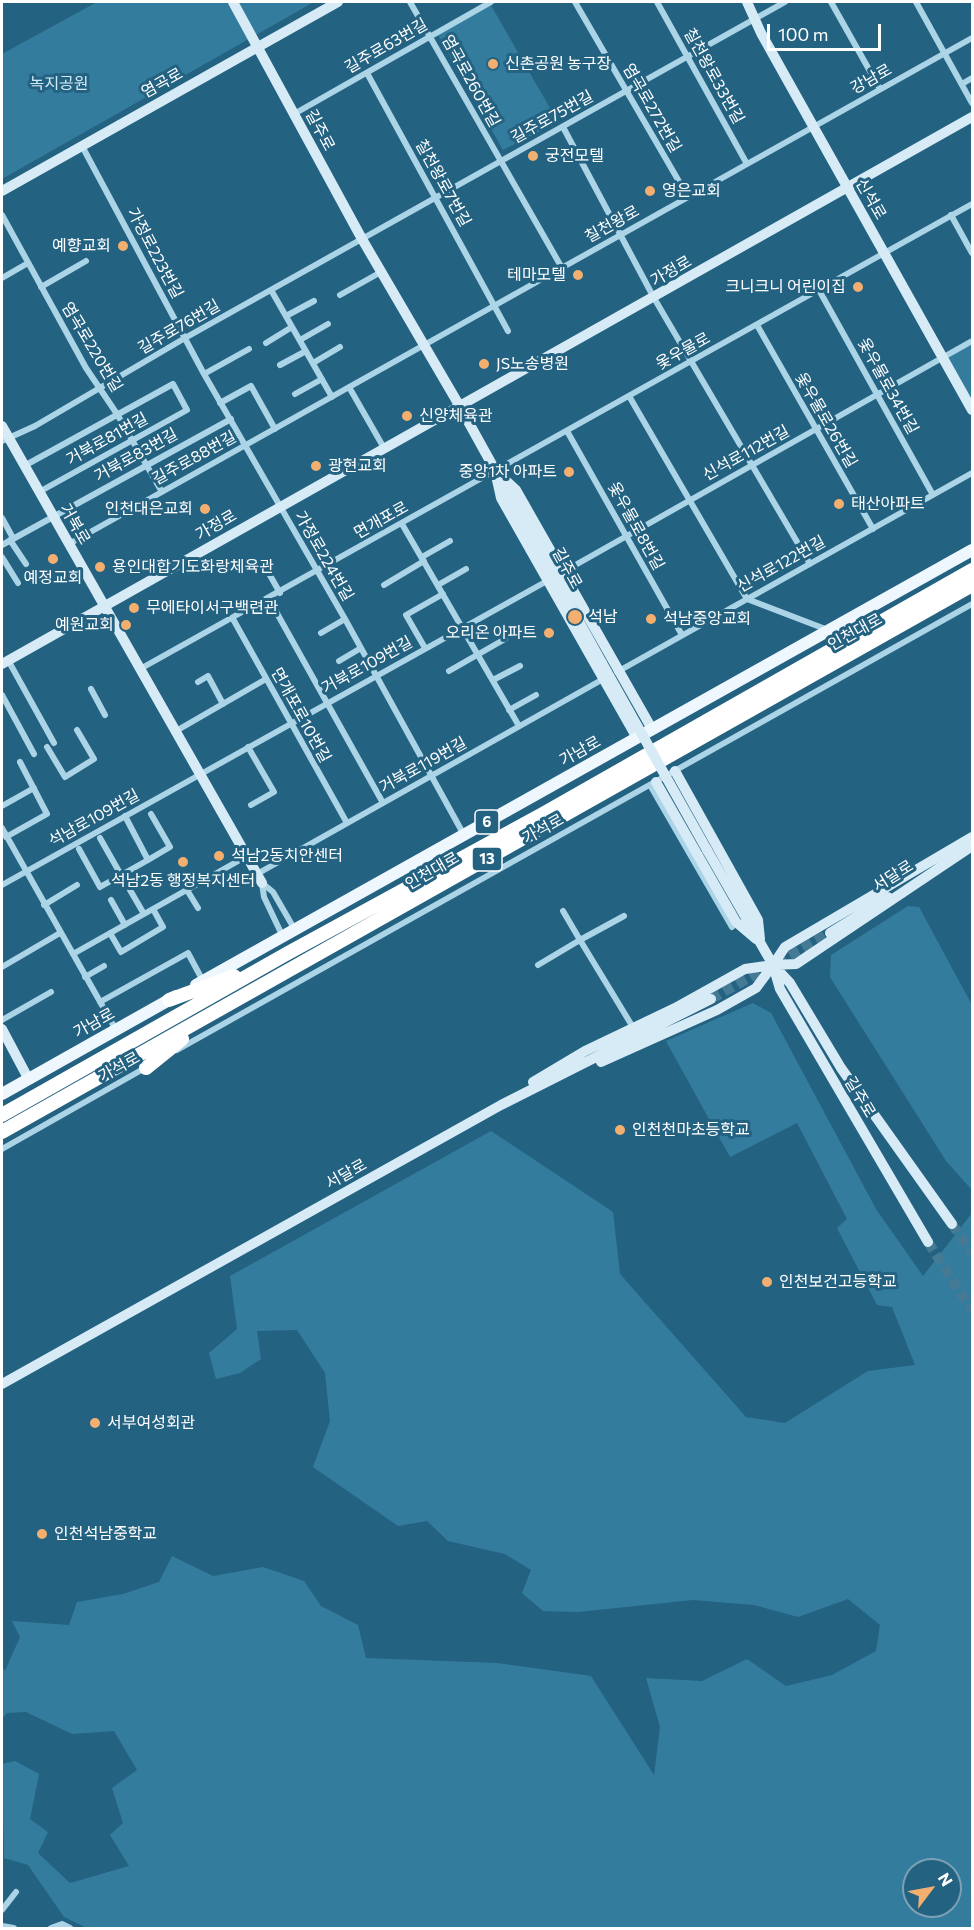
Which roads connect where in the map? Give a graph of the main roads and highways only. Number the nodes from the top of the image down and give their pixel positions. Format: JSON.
{"nodes":[{"id":1,"x":972,"y":550,"type":"edge"},
{"id":2,"x":972,"y":570,"type":"edge"},
{"id":3,"x":972,"y":585,"type":"edge"},
{"id":4,"x":288,"y":953,"type":"junction"},
{"id":5,"x":169,"y":1000,"type":"junction"},
{"id":6,"x":223,"y":1008,"type":"junction"},
{"id":7,"x":146,"y":1068,"type":"road end"},
{"id":8,"x":2,"y":1094,"type":"edge"},
{"id":9,"x":2,"y":1115,"type":"edge"},
{"id":10,"x":2,"y":1132,"type":"edge"}],
"edges":[{"from":1,"to":5,"type":"main road","name":"가남로","number":"6"},
{"from":2,"to":4,"type":"highway","name":"인천대로","number":"13"},
{"from":3,"to":6,"type":"highway","name":"인천대로","number":"13"},
{"from":4,"to":5,"type":"highway"},
{"from":4,"to":9,"type":"highway","name":"인천대로","number":"13"},
{"from":5,"to":8,"type":"main road","name":"가남로","number":"6"},
{"from":6,"to":7,"type":"highway"},
{"from":6,"to":10,"type":"highway","name":"인천대로","number":"13"}]}
